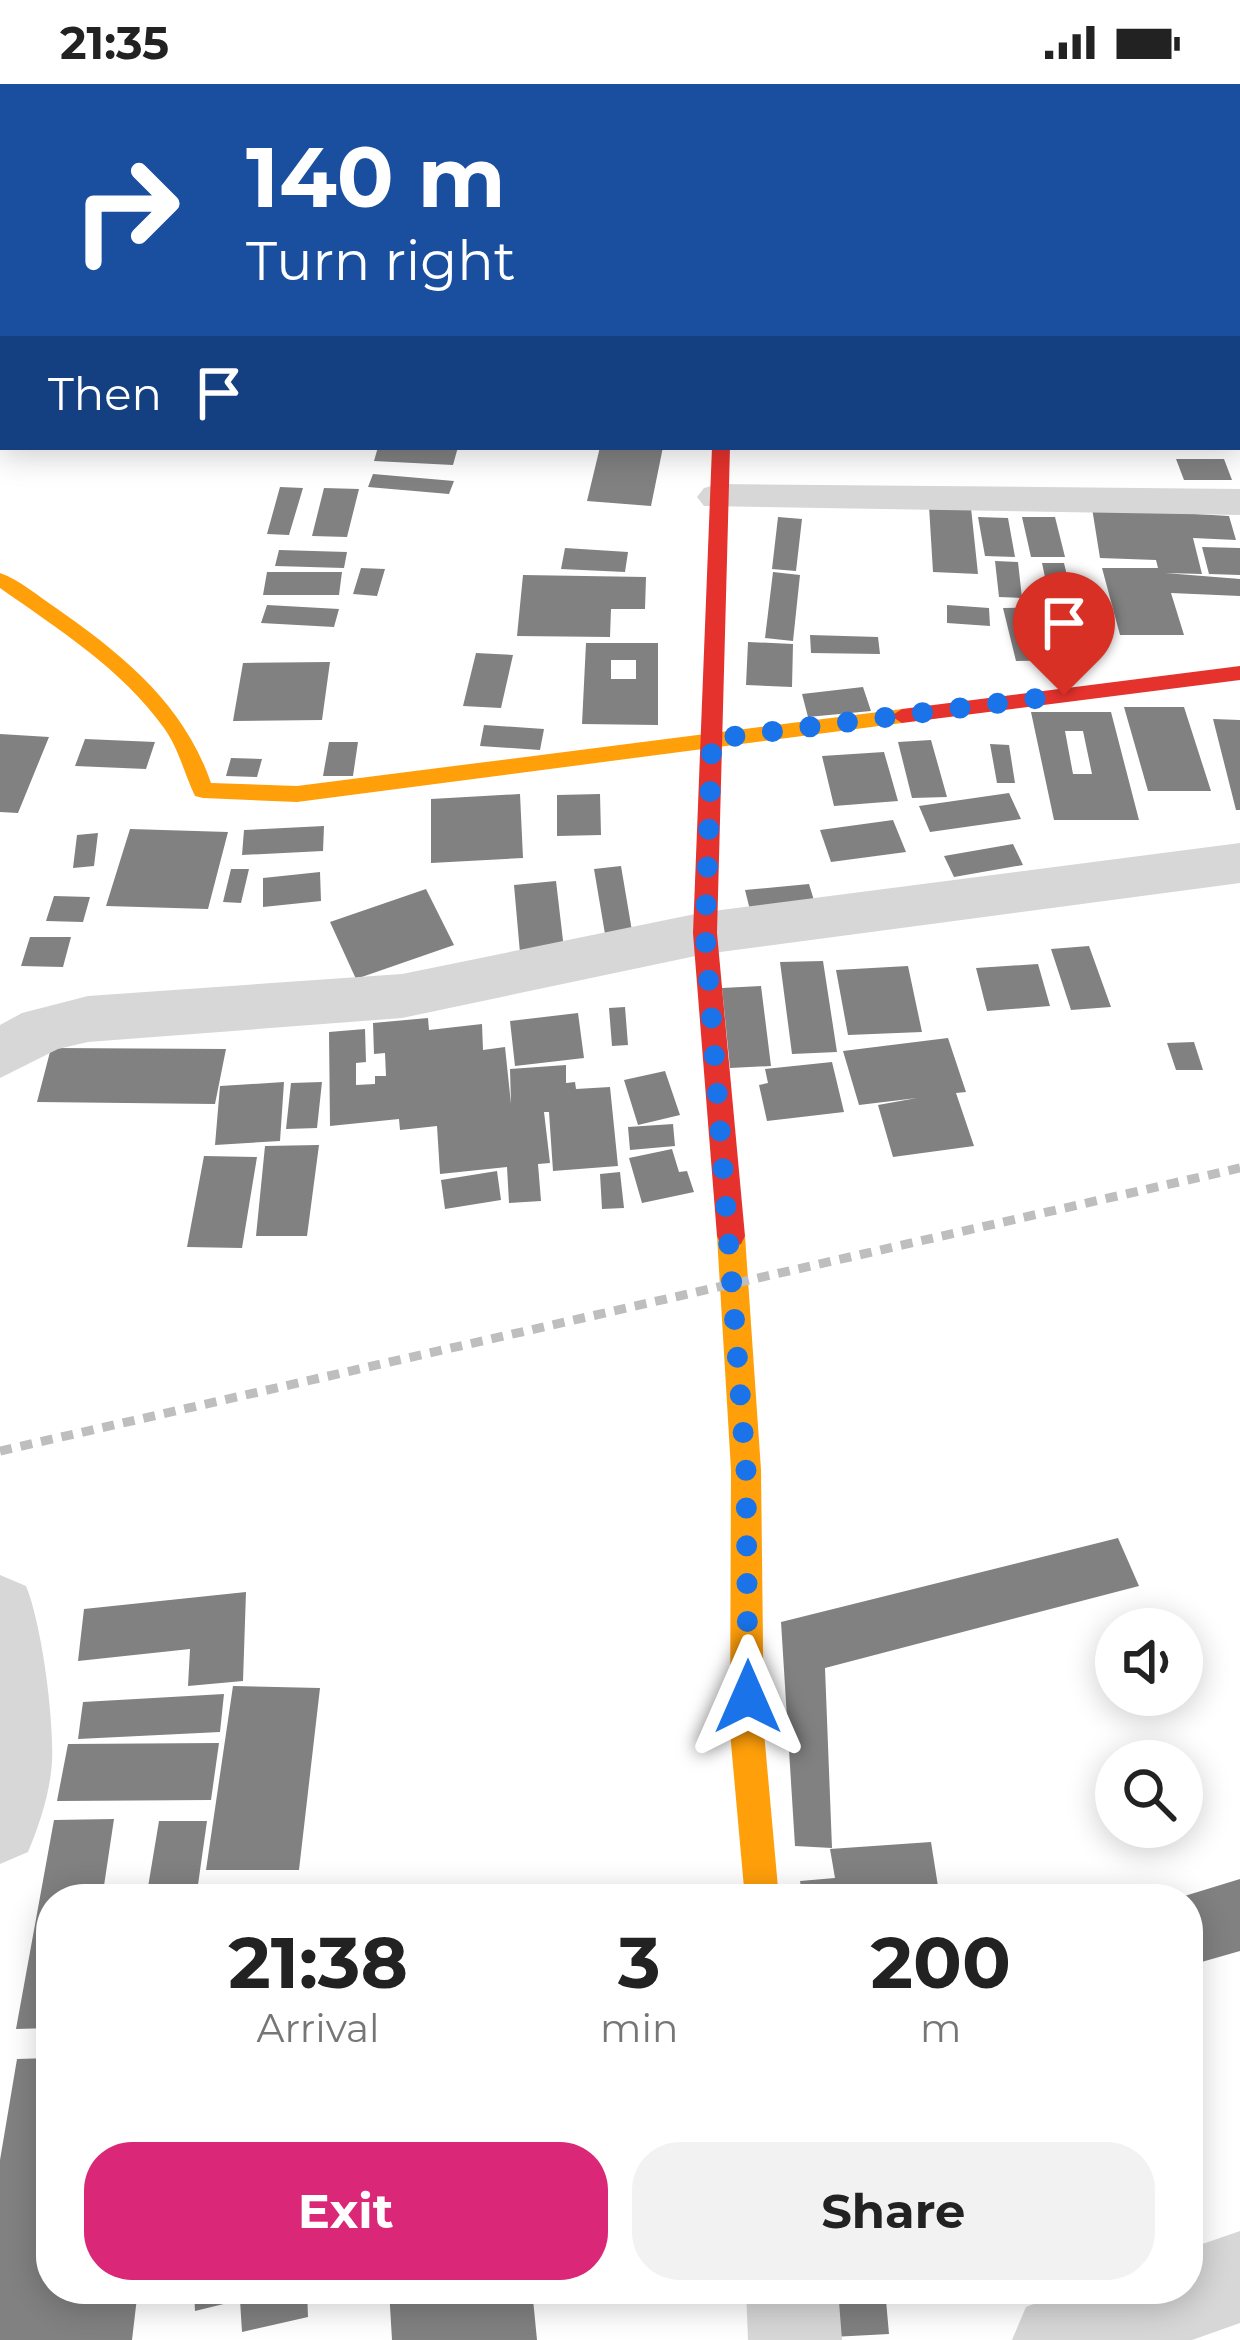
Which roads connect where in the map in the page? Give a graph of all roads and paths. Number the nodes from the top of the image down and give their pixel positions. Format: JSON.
{"nodes":[{"id":1,"x":721,"y":450,"type":"edge"},
{"id":2,"x":719,"y":497,"type":"junction"},
{"id":3,"x":1240,"y":502,"type":"edge"},
{"id":4,"x":0,"y":579,"type":"edge"},
{"id":5,"x":1240,"y":673,"type":"edge"},
{"id":6,"x":712,"y":739,"type":"junction"},
{"id":7,"x":1240,"y":863,"type":"edge"},
{"id":8,"x":705,"y":933,"type":"junction"},
{"id":9,"x":0,"y":1054,"type":"edge"},
{"id":10,"x":0,"y":1612,"type":"edge"},
{"id":11,"x":0,"y":1823,"type":"edge"},
{"id":12,"x":761,"y":1884,"type":"edge"},
{"id":13,"x":1240,"y":2277,"type":"edge"},
{"id":14,"x":1203,"y":2290,"type":"edge"},
{"id":15,"x":793,"y":2304,"type":"edge"},
{"id":16,"x":1162,"y":2304,"type":"edge"},
{"id":17,"x":796,"y":2340,"type":"edge"},
{"id":18,"x":1059,"y":2340,"type":"edge"}],
"edges":[{"from":1,"to":2,"type":"street"},
{"from":2,"to":3,"type":"street"},
{"from":2,"to":6,"type":"street"},
{"from":4,"to":6,"type":"street"},
{"from":5,"to":6,"type":"street"},
{"from":6,"to":8,"type":"street"},
{"from":7,"to":8,"type":"street"},
{"from":8,"to":9,"type":"street"},
{"from":8,"to":12,"type":"street"},
{"from":10,"to":11,"type":"street"},
{"from":13,"to":14,"type":"street"},
{"from":15,"to":17,"type":"street"},
{"from":16,"to":18,"type":"street"}]}
